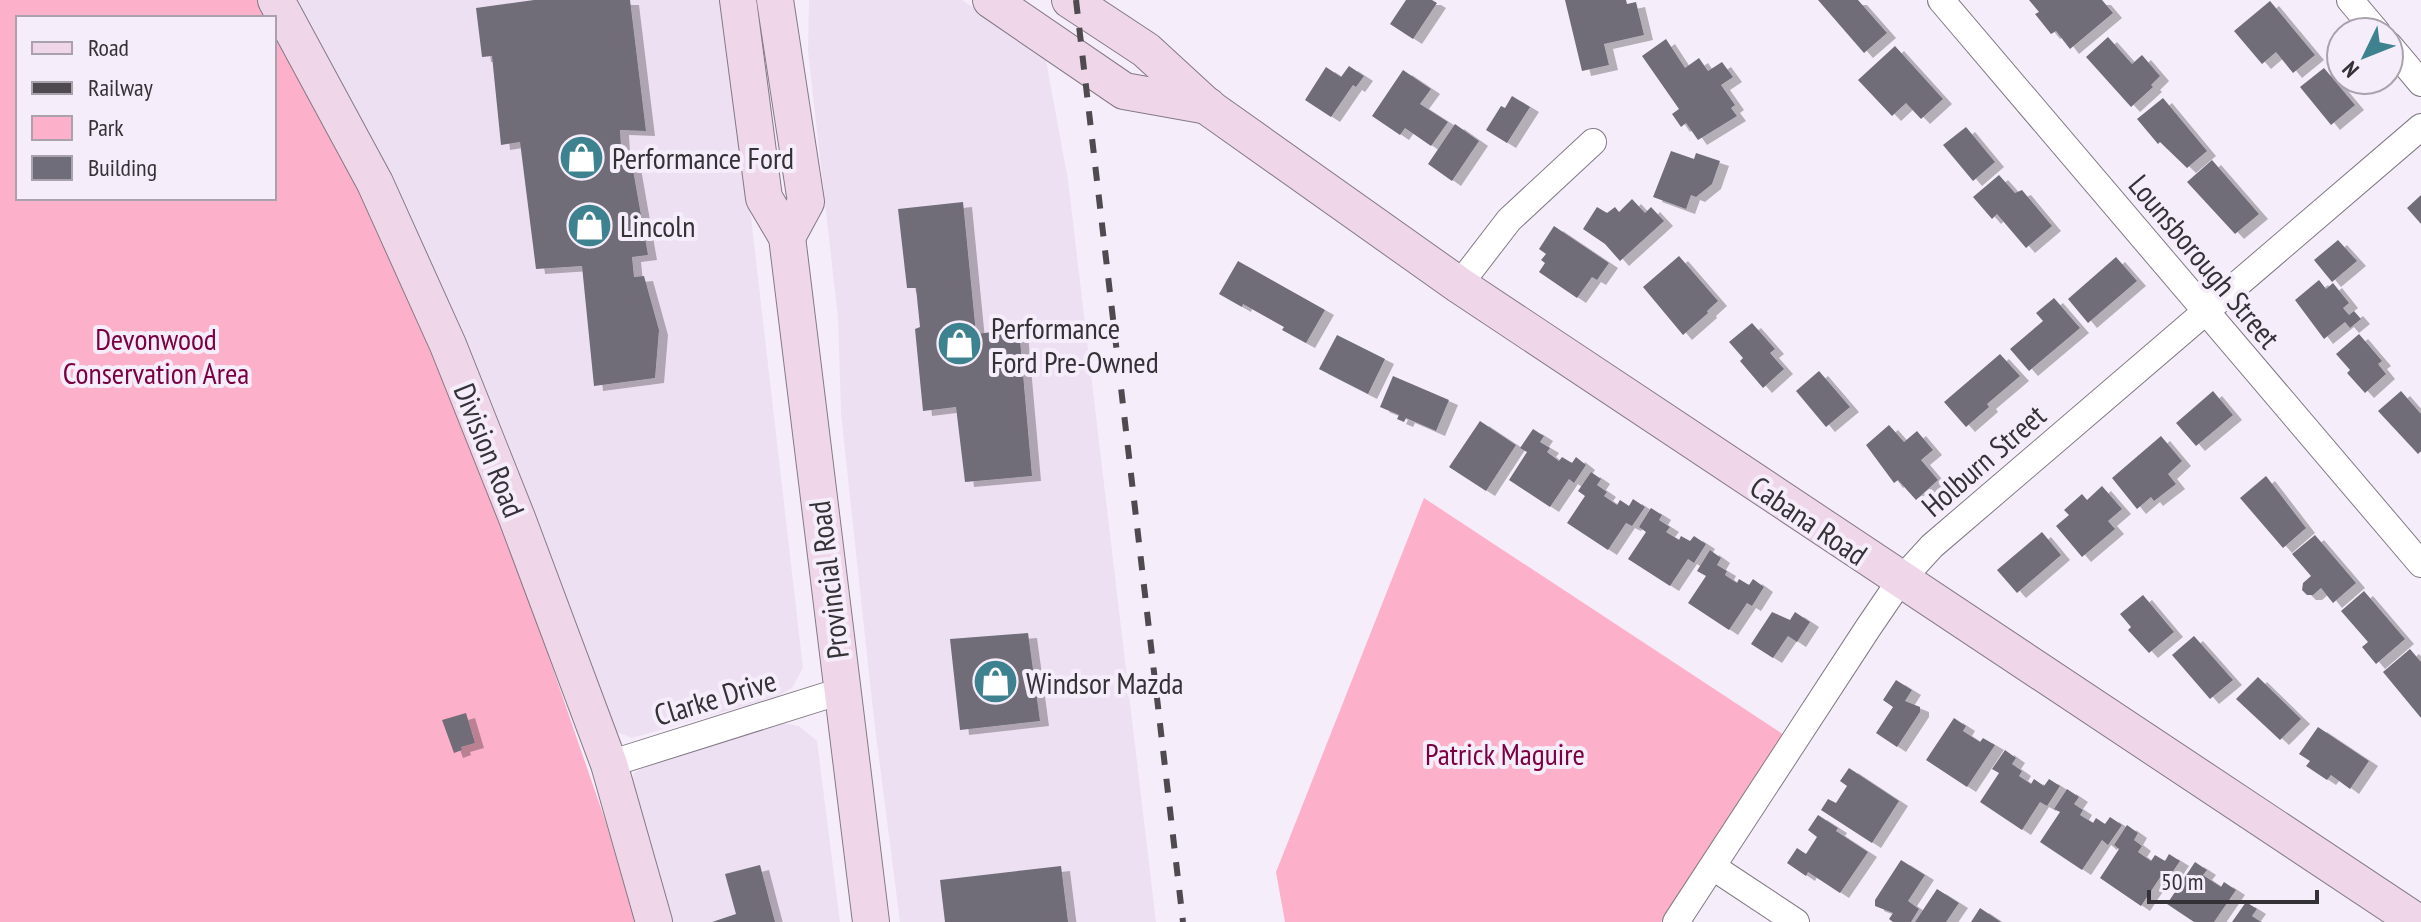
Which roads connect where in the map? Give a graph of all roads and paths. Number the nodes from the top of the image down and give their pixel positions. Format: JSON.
{"nodes":[{"id":1,"x":276,"y":0,"type":"edge"},
{"id":2,"x":738,"y":0,"type":"edge"},
{"id":3,"x":775,"y":0,"type":"edge"},
{"id":4,"x":991,"y":0,"type":"edge"},
{"id":5,"x":1070,"y":0,"type":"edge"},
{"id":6,"x":1941,"y":0,"type":"edge"},
{"id":7,"x":2350,"y":0,"type":"edge"},
{"id":8,"x":2364,"y":16,"type":"edge"},
{"id":9,"x":2405,"y":64,"type":"edge"},
{"id":10,"x":2421,"y":83,"type":"edge"},
{"id":11,"x":1208,"y":107,"type":"junction"},
{"id":12,"x":2421,"y":127,"type":"edge"},
{"id":13,"x":1593,"y":142,"type":"dead end"},
{"id":14,"x":787,"y":237,"type":"junction"},
{"id":15,"x":1459,"y":285,"type":"junction"},
{"id":16,"x":2206,"y":311,"type":"junction"},
{"id":17,"x":2421,"y":564,"type":"edge"},
{"id":18,"x":1900,"y":581,"type":"junction"},
{"id":19,"x":841,"y":691,"type":"junction"},
{"id":20,"x":609,"y":764,"type":"junction"},
{"id":21,"x":1713,"y":867,"type":"junction"},
{"id":22,"x":654,"y":922,"type":"edge"},
{"id":23,"x":871,"y":922,"type":"edge"},
{"id":24,"x":1676,"y":922,"type":"edge"},
{"id":25,"x":1796,"y":922,"type":"edge"},
{"id":26,"x":2417,"y":922,"type":"edge"}],
"edges":[{"from":1,"to":20,"type":"main road","name":"Division Road"},
{"from":2,"to":14,"type":"main road","name":"Provincial Road"},
{"from":3,"to":14,"type":"main road"},
{"from":4,"to":11,"type":"main road","name":"Cabana Road"},
{"from":5,"to":11,"type":"main road","name":"Cabana Road"},
{"from":6,"to":16,"type":"street","name":"Lounsborough Street"},
{"from":7,"to":8,"type":"street"},
{"from":9,"to":10,"type":"street"},
{"from":11,"to":15,"type":"main road","name":"Cabana Road"},
{"from":12,"to":16,"type":"street","name":"Holburn Street"},
{"from":13,"to":15,"type":"street"},
{"from":14,"to":19,"type":"main road","name":"Provincial Road"},
{"from":15,"to":18,"type":"main road","name":"Cabana Road"},
{"from":16,"to":17,"type":"street","name":"Lounsborough Street"},
{"from":16,"to":18,"type":"street","name":"Holburn Street"},
{"from":18,"to":21,"type":"street","name":"Holburn Street"},
{"from":18,"to":26,"type":"main road","name":"Cabana Road"},
{"from":19,"to":20,"type":"street","name":"Clarke Drive"},
{"from":19,"to":23,"type":"main road","name":"Provincial Road"},
{"from":20,"to":22,"type":"main road","name":"Division Road"},
{"from":21,"to":24,"type":"street","name":"Holburn Street"},
{"from":21,"to":25,"type":"street"}]}
